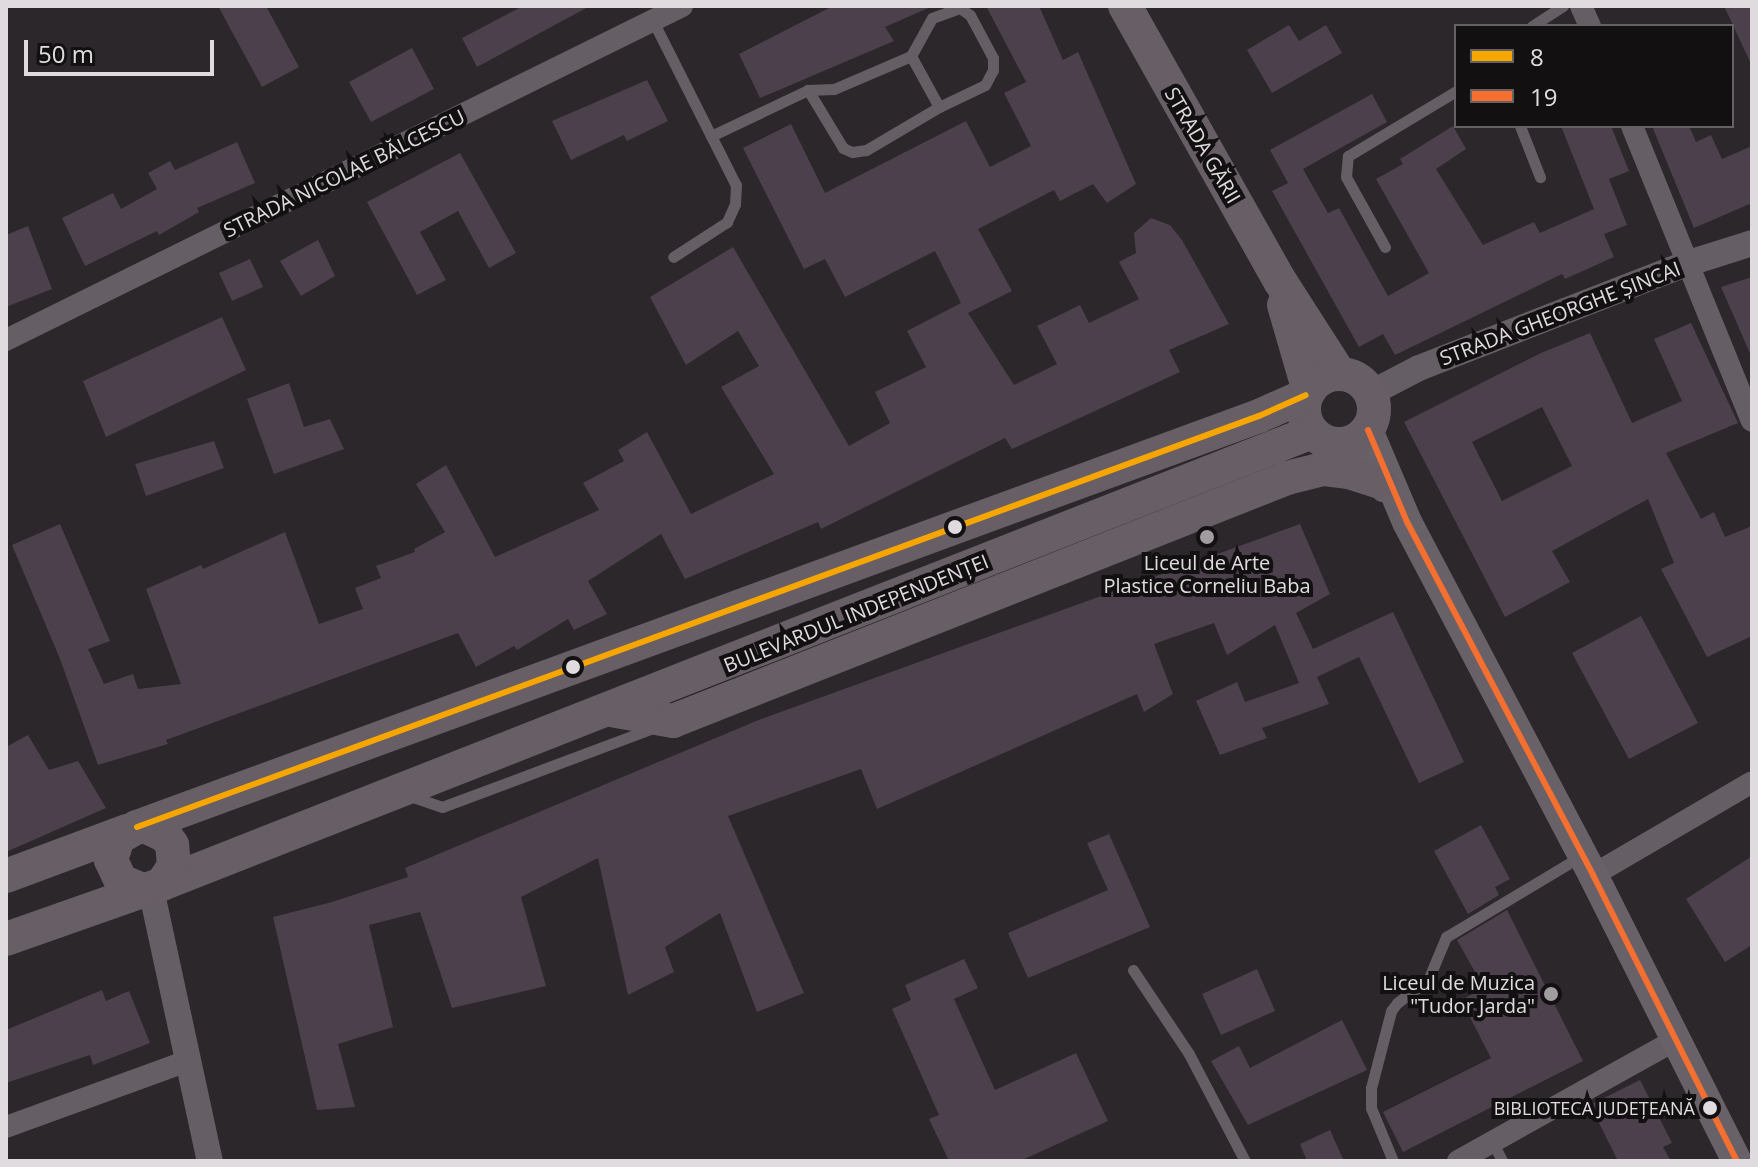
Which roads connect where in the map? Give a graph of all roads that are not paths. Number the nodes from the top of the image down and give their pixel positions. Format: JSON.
{"nodes":[{"id":1,"x":682,"y":6,"type":"edge"},
{"id":2,"x":1563,"y":6,"type":"edge"},
{"id":3,"x":1125,"y":7,"type":"edge"},
{"id":4,"x":653,"y":21,"type":"junction"},
{"id":5,"x":1535,"y":24,"type":"edge"},
{"id":6,"x":911,"y":56,"type":"junction"},
{"id":7,"x":808,"y":90,"type":"junction"},
{"id":8,"x":1454,"y":92,"type":"edge"},
{"id":9,"x":939,"y":107,"type":"junction"},
{"id":10,"x":1521,"y":128,"type":"edge"},
{"id":11,"x":1633,"y":128,"type":"edge"},
{"id":12,"x":711,"y":136,"type":"junction"},
{"id":13,"x":1540,"y":177,"type":"dead end"},
{"id":14,"x":1752,"y":243,"type":"edge"},
{"id":15,"x":1385,"y":247,"type":"dead end"},
{"id":16,"x":673,"y":257,"type":"dead end"},
{"id":17,"x":1689,"y":263,"type":"junction"},
{"id":18,"x":1280,"y":281,"type":"junction"},
{"id":19,"x":1289,"y":330,"type":"junction"},
{"id":20,"x":6,"y":340,"type":"edge"},
{"id":21,"x":1339,"y":373,"type":"junction"},
{"id":22,"x":1308,"y":393,"type":"junction"},
{"id":23,"x":1371,"y":393,"type":"junction"},
{"id":24,"x":1273,"y":408,"type":"junction"},
{"id":25,"x":1752,"y":421,"type":"edge"},
{"id":26,"x":1312,"y":432,"type":"junction"},
{"id":27,"x":1358,"y":437,"type":"junction"},
{"id":28,"x":1389,"y":493,"type":"junction"},
{"id":29,"x":611,"y":710,"type":"junction"},
{"id":30,"x":673,"y":721,"type":"junction"},
{"id":31,"x":1752,"y":782,"type":"edge"},
{"id":32,"x":398,"y":792,"type":"junction"},
{"id":33,"x":132,"y":829,"type":"junction"},
{"id":34,"x":1588,"y":865,"type":"junction"},
{"id":35,"x":6,"y":876,"type":"edge"},
{"id":36,"x":152,"y":888,"type":"junction"},
{"id":37,"x":6,"y":939,"type":"edge"},
{"id":38,"x":1133,"y":970,"type":"dead end"},
{"id":39,"x":1674,"y":1041,"type":"junction"},
{"id":40,"x":187,"y":1061,"type":"junction"},
{"id":41,"x":6,"y":1127,"type":"edge"},
{"id":42,"x":1498,"y":1152,"type":"edge"},
{"id":43,"x":210,"y":1161,"type":"edge"},
{"id":44,"x":1245,"y":1161,"type":"edge"},
{"id":45,"x":1393,"y":1161,"type":"edge"},
{"id":46,"x":1458,"y":1161,"type":"edge"},
{"id":47,"x":1737,"y":1161,"type":"edge"}],
"edges":[{"from":1,"to":4,"type":"street","name":"STRADA NICOLAE BĂLCESCU"},
{"from":2,"to":5,"type":"lane"},
{"from":3,"to":18,"type":"main road","name":"STRADA GĂRII"},
{"from":4,"to":12,"type":"lane"},
{"from":4,"to":20,"type":"street","name":"STRADA NICOLAE BĂLCESCU"},
{"from":6,"to":7,"type":"lane"},
{"from":6,"to":9,"type":"lane"},
{"from":6,"to":9,"type":"lane"},
{"from":7,"to":9,"type":"lane"},
{"from":7,"to":12,"type":"lane"},
{"from":8,"to":15,"type":"lane"},
{"from":10,"to":13,"type":"lane"},
{"from":11,"to":17,"type":"street"},
{"from":12,"to":16,"type":"lane"},
{"from":14,"to":17,"type":"street","name":"STRADA GHEORGHE ȘINCAI"},
{"from":17,"to":23,"type":"street","name":"STRADA GHEORGHE ȘINCAI"},
{"from":17,"to":25,"type":"street"},
{"from":18,"to":19,"type":"main road","name":"STRADA GĂRII"},
{"from":18,"to":21,"type":"main road","name":"STRADA GĂRII"},
{"from":19,"to":22,"type":"main road","name":"STRADA GĂRII"},
{"from":19,"to":24,"type":"main road"},
{"from":21,"to":22,"type":"main road","name":"BULEVARDUL INDEPENDENȚEI"},
{"from":21,"to":23,"type":"main road"},
{"from":22,"to":24,"type":"main road","name":"BULEVARDUL INDEPENDENȚEI"},
{"from":22,"to":26,"type":"main road"},
{"from":23,"to":27,"type":"main road"},
{"from":24,"to":33,"type":"main road","name":"BULEVARDUL INDEPENDENȚEI"},
{"from":26,"to":27,"type":"main road"},
{"from":26,"to":29,"type":"main road","name":"BULEVARDUL INDEPENDENȚEI"},
{"from":27,"to":28,"type":"main road"},
{"from":28,"to":30,"type":"main road"},
{"from":28,"to":34,"type":"main road"},
{"from":29,"to":30,"type":"main road"},
{"from":29,"to":32,"type":"main road","name":"BULEVARDUL INDEPENDENȚEI"},
{"from":30,"to":32,"type":"lane"},
{"from":31,"to":34,"type":"street"},
{"from":32,"to":36,"type":"main road","name":"BULEVARDUL INDEPENDENȚEI"},
{"from":33,"to":35,"type":"main road","name":"BULEVARDUL INDEPENDENȚEI"},
{"from":33,"to":36,"type":"main road"},
{"from":33,"to":36,"type":"main road"},
{"from":34,"to":39,"type":"main road"},
{"from":34,"to":45,"type":"lane"},
{"from":36,"to":37,"type":"main road","name":"BULEVARDUL INDEPENDENȚEI"},
{"from":36,"to":40,"type":"street"},
{"from":38,"to":44,"type":"lane"},
{"from":39,"to":42,"type":"street"},
{"from":39,"to":47,"type":"main road"},
{"from":40,"to":41,"type":"street"},
{"from":40,"to":43,"type":"street"},
{"from":42,"to":46,"type":"street"}]}
